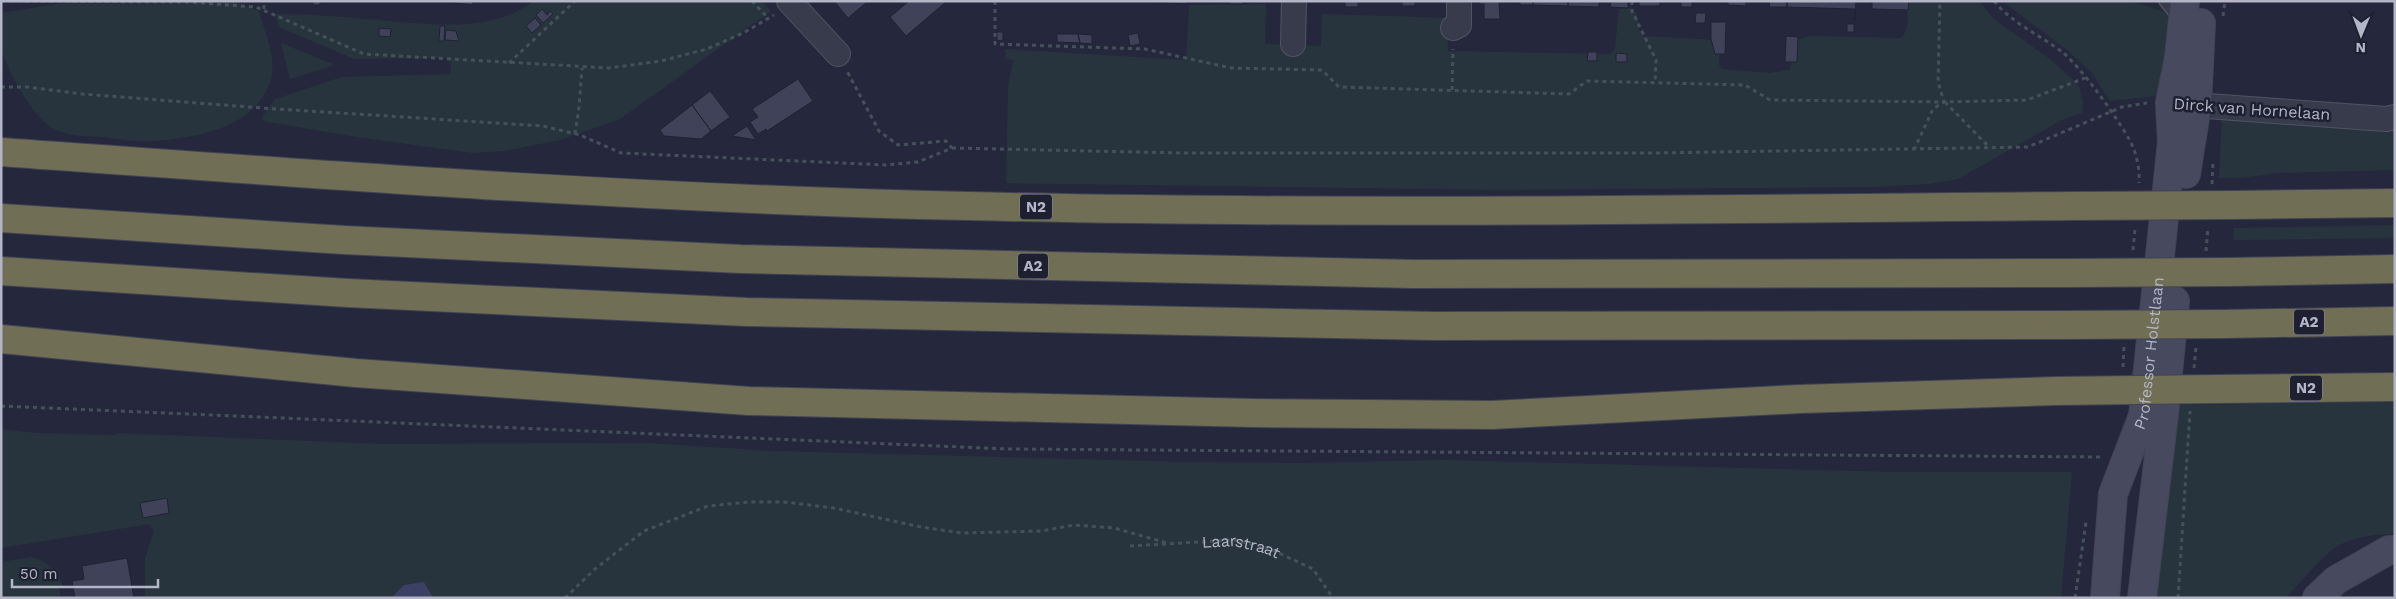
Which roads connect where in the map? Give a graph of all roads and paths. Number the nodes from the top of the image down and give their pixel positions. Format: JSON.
{"nodes":[{"id":1,"x":1,"y":1,"type":"edge"},
{"id":2,"x":264,"y":1,"type":"edge"},
{"id":3,"x":575,"y":1,"type":"edge"},
{"id":4,"x":752,"y":1,"type":"edge"},
{"id":5,"x":996,"y":1,"type":"edge"},
{"id":6,"x":1294,"y":1,"type":"edge"},
{"id":7,"x":1459,"y":1,"type":"edge"},
{"id":8,"x":1632,"y":1,"type":"edge"},
{"id":9,"x":1940,"y":1,"type":"edge"},
{"id":10,"x":1994,"y":1,"type":"edge"},
{"id":11,"x":2166,"y":1,"type":"edge"},
{"id":12,"x":2203,"y":1,"type":"edge"},
{"id":13,"x":189,"y":2,"type":"edge"},
{"id":14,"x":790,"y":2,"type":"edge"},
{"id":15,"x":264,"y":9,"type":"junction"},
{"id":16,"x":2184,"y":12,"type":"edge"},
{"id":17,"x":768,"y":18,"type":"junction"},
{"id":18,"x":1453,"y":28,"type":"joint"},
{"id":19,"x":1293,"y":44,"type":"dead end"},
{"id":20,"x":838,"y":54,"type":"joint"},
{"id":21,"x":509,"y":63,"type":"junction"},
{"id":22,"x":582,"y":68,"type":"junction"},
{"id":23,"x":2085,"y":78,"type":"junction"},
{"id":24,"x":1655,"y":83,"type":"junction"},
{"id":25,"x":1,"y":87,"type":"edge"},
{"id":26,"x":1452,"y":90,"type":"junction"},
{"id":27,"x":1944,"y":102,"type":"junction"},
{"id":28,"x":2170,"y":103,"type":"junction"},
{"id":29,"x":2197,"y":105,"type":"junction"},
{"id":30,"x":2111,"y":114,"type":"junction"},
{"id":31,"x":2395,"y":117,"type":"edge"},
{"id":32,"x":575,"y":134,"type":"junction"},
{"id":33,"x":1989,"y":147,"type":"junction"},
{"id":34,"x":952,"y":148,"type":"junction"},
{"id":35,"x":1914,"y":150,"type":"junction"},
{"id":36,"x":1,"y":152,"type":"edge"},
{"id":37,"x":2395,"y":203,"type":"edge"},
{"id":38,"x":1,"y":218,"type":"edge"},
{"id":39,"x":2395,"y":269,"type":"edge"},
{"id":40,"x":1,"y":270,"type":"edge"},
{"id":41,"x":2395,"y":321,"type":"edge"},
{"id":42,"x":1,"y":339,"type":"edge"},
{"id":43,"x":2395,"y":387,"type":"edge"},
{"id":44,"x":1,"y":406,"type":"edge"},
{"id":45,"x":2186,"y":448,"type":"dead end"},
{"id":46,"x":2111,"y":457,"type":"dead end"},
{"id":47,"x":1167,"y":543,"type":"junction"},
{"id":48,"x":1130,"y":546,"type":"dead end"},
{"id":49,"x":2395,"y":550,"type":"edge"},
{"id":50,"x":565,"y":598,"type":"edge"},
{"id":51,"x":1333,"y":598,"type":"edge"},
{"id":52,"x":2105,"y":598,"type":"edge"},
{"id":53,"x":2142,"y":598,"type":"edge"},
{"id":54,"x":2178,"y":598,"type":"edge"},
{"id":55,"x":2317,"y":598,"type":"edge"}],
"edges":[{"from":1,"to":13,"type":"path"},
{"from":2,"to":15,"type":"path"},
{"from":3,"to":21,"type":"path"},
{"from":4,"to":17,"type":"path"},
{"from":5,"to":26,"type":"path"},
{"from":6,"to":19,"type":"street"},
{"from":7,"to":18,"type":"street"},
{"from":8,"to":24,"type":"path"},
{"from":9,"to":27,"type":"path"},
{"from":10,"to":23,"type":"path"},
{"from":11,"to":16,"type":"lane"},
{"from":12,"to":29,"type":"main road","name":"Professor Holstlaan"},
{"from":13,"to":15,"type":"path"},
{"from":14,"to":17,"type":"path"},
{"from":14,"to":20,"type":"street"},
{"from":15,"to":21,"type":"path"},
{"from":16,"to":28,"type":"main road","name":"Professor Holstlaan"},
{"from":17,"to":22,"type":"path"},
{"from":18,"to":26,"type":"path"},
{"from":20,"to":34,"type":"path"},
{"from":21,"to":22,"type":"path"},
{"from":22,"to":32,"type":"path"},
{"from":23,"to":27,"type":"path"},
{"from":23,"to":30,"type":"path"},
{"from":24,"to":26,"type":"path"},
{"from":24,"to":27,"type":"path"},
{"from":25,"to":32,"type":"path"},
{"from":27,"to":33,"type":"path"},
{"from":27,"to":35,"type":"path"},
{"from":28,"to":29,"type":"street","name":"Dirck van Hornelaan"},
{"from":28,"to":30,"type":"path","name":"Dirck van Hornelaan"},
{"from":28,"to":52,"type":"main road","name":"Professor Holstlaan"},
{"from":29,"to":31,"type":"street","name":"Dirck van Hornelaan"},
{"from":29,"to":53,"type":"main road","name":"Professor Holstlaan"},
{"from":30,"to":33,"type":"path","name":"Dirck van Hornelaan"},
{"from":32,"to":34,"type":"path"},
{"from":33,"to":35,"type":"path","name":"Dirck van Hornelaan"},
{"from":34,"to":35,"type":"path","name":"Dirck van Hornelaan"},
{"from":36,"to":37,"type":"highway","number":"N2","bridge":true},
{"from":38,"to":39,"type":"highway","number":"A2","bridge":true},
{"from":40,"to":41,"type":"highway","number":"A2","bridge":true},
{"from":42,"to":43,"type":"highway","number":"N2","bridge":true},
{"from":44,"to":46,"type":"path"},
{"from":45,"to":54,"type":"path"},
{"from":47,"to":48,"type":"path","name":"Laarstraat"},
{"from":47,"to":50,"type":"path"},
{"from":47,"to":51,"type":"path","name":"Laarstraat"},
{"from":49,"to":55,"type":"main road"}]}
